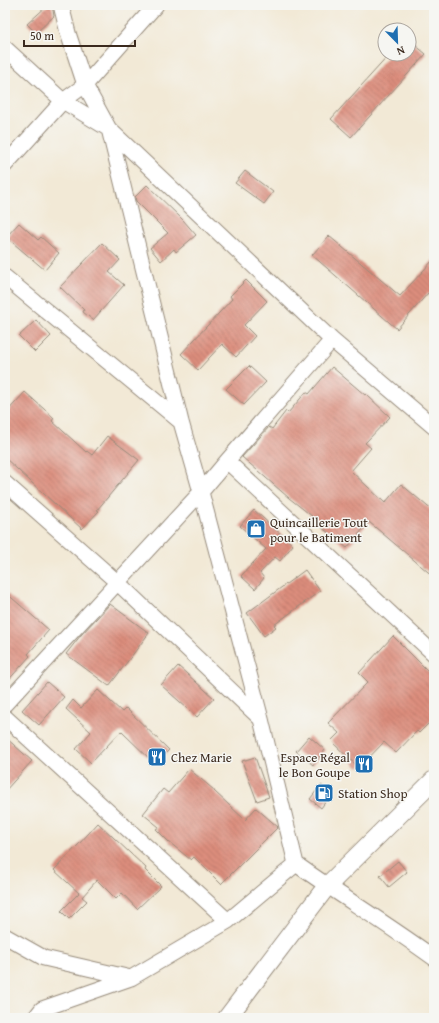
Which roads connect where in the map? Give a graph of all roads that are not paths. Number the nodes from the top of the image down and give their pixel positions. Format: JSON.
{"nodes":[{"id":1,"x":61,"y":5,"type":"edge"},
{"id":2,"x":156,"y":5,"type":"edge"},
{"id":3,"x":5,"y":48,"type":"edge"},
{"id":4,"x":85,"y":85,"type":"junction"},
{"id":5,"x":63,"y":100,"type":"junction"},
{"id":6,"x":109,"y":129,"type":"junction"},
{"id":7,"x":5,"y":165,"type":"edge"},
{"id":8,"x":5,"y":278,"type":"edge"},
{"id":9,"x":332,"y":340,"type":"junction"},
{"id":10,"x":181,"y":422,"type":"junction"},
{"id":11,"x":434,"y":427,"type":"edge"},
{"id":12,"x":227,"y":461,"type":"junction"},
{"id":13,"x":5,"y":483,"type":"edge"},
{"id":14,"x":201,"y":492,"type":"junction"},
{"id":15,"x":117,"y":582,"type":"junction"},
{"id":16,"x":434,"y":654,"type":"edge"},
{"id":17,"x":5,"y":704,"type":"edge"},
{"id":18,"x":5,"y":717,"type":"edge"},
{"id":19,"x":261,"y":719,"type":"junction"},
{"id":20,"x":434,"y":780,"type":"edge"},
{"id":21,"x":296,"y":864,"type":"junction"},
{"id":22,"x":327,"y":886,"type":"junction"},
{"id":23,"x":228,"y":920,"type":"junction"},
{"id":24,"x":5,"y":936,"type":"edge"},
{"id":25,"x":434,"y":958,"type":"edge"},
{"id":26,"x":131,"y":978,"type":"junction"},
{"id":27,"x":35,"y":1018,"type":"edge"},
{"id":28,"x":227,"y":1018,"type":"edge"}],
"edges":[{"from":1,"to":4,"type":"street"},
{"from":2,"to":4,"type":"street"},
{"from":3,"to":5,"type":"street"},
{"from":4,"to":5,"type":"street"},
{"from":4,"to":6,"type":"street"},
{"from":5,"to":6,"type":"street"},
{"from":5,"to":7,"type":"street"},
{"from":6,"to":9,"type":"street"},
{"from":6,"to":10,"type":"street"},
{"from":8,"to":10,"type":"street"},
{"from":9,"to":11,"type":"street"},
{"from":9,"to":12,"type":"street"},
{"from":10,"to":14,"type":"street"},
{"from":12,"to":14,"type":"street"},
{"from":12,"to":16,"type":"street"},
{"from":13,"to":15,"type":"street"},
{"from":14,"to":15,"type":"street"},
{"from":14,"to":19,"type":"street"},
{"from":15,"to":17,"type":"street"},
{"from":15,"to":19,"type":"street"},
{"from":18,"to":23,"type":"street"},
{"from":19,"to":21,"type":"street"},
{"from":20,"to":22,"type":"street"},
{"from":21,"to":22,"type":"street"},
{"from":21,"to":23,"type":"street"},
{"from":22,"to":25,"type":"street"},
{"from":22,"to":28,"type":"street"},
{"from":23,"to":26,"type":"street"},
{"from":24,"to":26,"type":"street"},
{"from":26,"to":27,"type":"street"}]}
